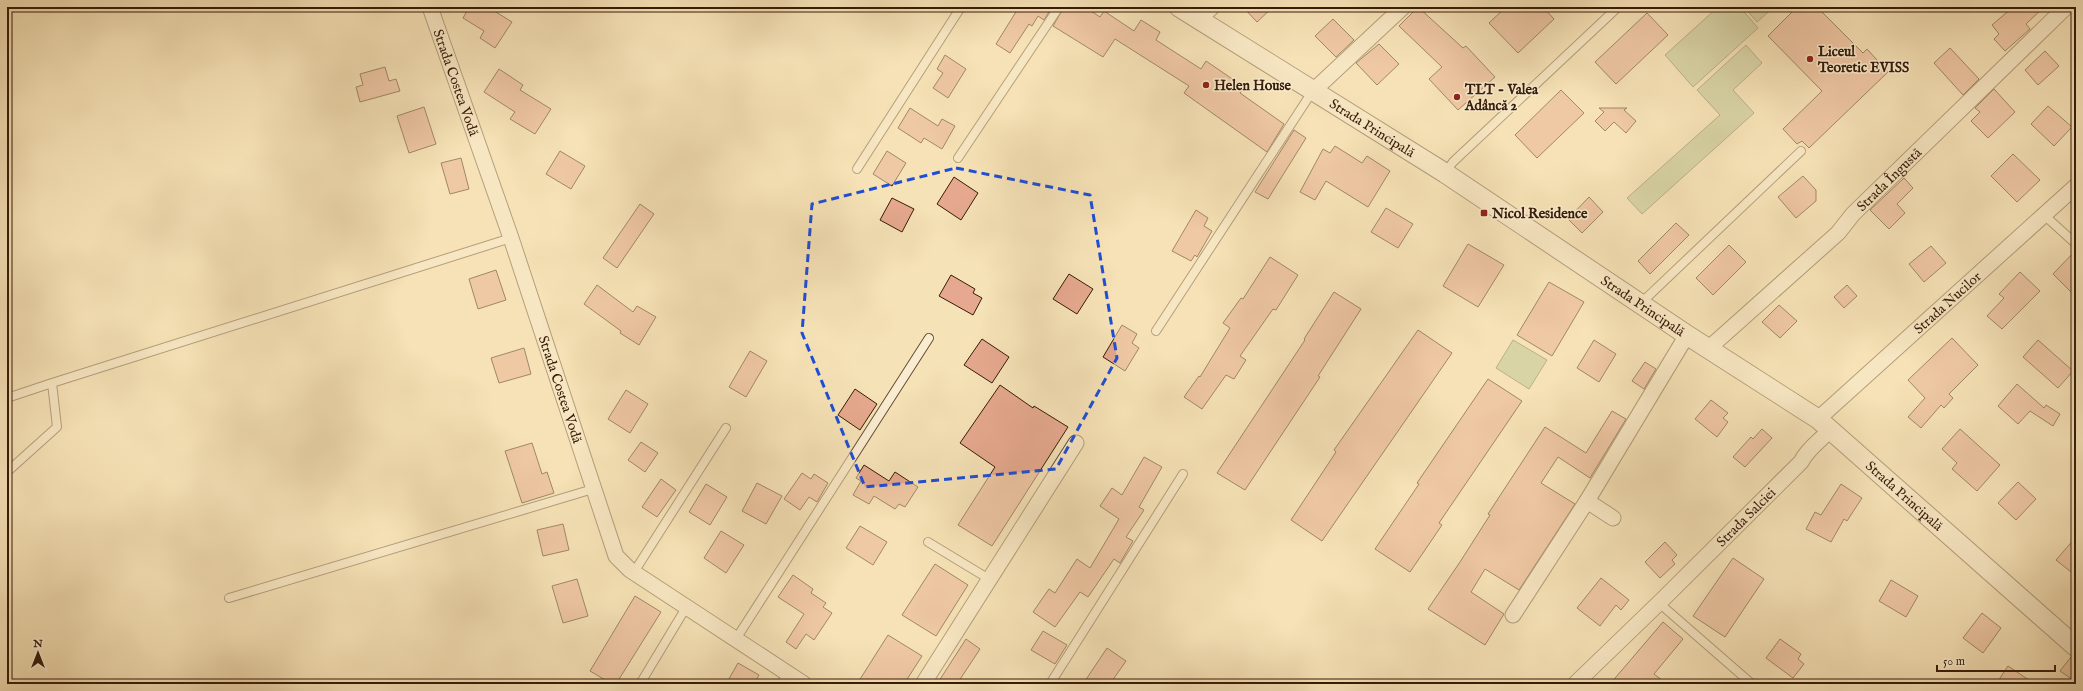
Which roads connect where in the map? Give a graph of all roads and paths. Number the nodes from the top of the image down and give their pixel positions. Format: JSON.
{"nodes":[{"id":1,"x":430,"y":7,"type":"edge"},
{"id":2,"x":961,"y":7,"type":"edge"},
{"id":3,"x":1059,"y":7,"type":"edge"},
{"id":4,"x":1179,"y":7,"type":"edge"},
{"id":5,"x":1212,"y":7,"type":"edge"},
{"id":6,"x":1403,"y":7,"type":"edge"},
{"id":7,"x":1618,"y":7,"type":"edge"},
{"id":8,"x":2066,"y":7,"type":"edge"},
{"id":9,"x":1198,"y":20,"type":"junction"},
{"id":10,"x":1312,"y":92,"type":"junction"},
{"id":11,"x":1801,"y":151,"type":"dead end"},
{"id":12,"x":958,"y":158,"type":"dead end"},
{"id":13,"x":857,"y":169,"type":"dead end"},
{"id":14,"x":1445,"y":173,"type":"junction"},
{"id":15,"x":2076,"y":186,"type":"edge"},
{"id":16,"x":2044,"y":215,"type":"junction"},
{"id":17,"x":511,"y":238,"type":"junction"},
{"id":18,"x":2076,"y":244,"type":"edge"},
{"id":19,"x":1641,"y":303,"type":"junction"},
{"id":20,"x":1156,"y":331,"type":"dead end"},
{"id":21,"x":1687,"y":335,"type":"junction"},
{"id":22,"x":929,"y":338,"type":"dead end"},
{"id":23,"x":1709,"y":348,"type":"junction"},
{"id":24,"x":52,"y":383,"type":"junction"},
{"id":25,"x":7,"y":398,"type":"edge"},
{"id":26,"x":1824,"y":424,"type":"junction"},
{"id":27,"x":726,"y":428,"type":"dead end"},
{"id":28,"x":1076,"y":443,"type":"dead end"},
{"id":29,"x":7,"y":472,"type":"edge"},
{"id":30,"x":1183,"y":474,"type":"dead end"},
{"id":31,"x":593,"y":489,"type":"junction"},
{"id":32,"x":1587,"y":501,"type":"junction"},
{"id":33,"x":1613,"y":518,"type":"dead end"},
{"id":34,"x":928,"y":542,"type":"dead end"},
{"id":35,"x":634,"y":572,"type":"junction"},
{"id":36,"x":989,"y":579,"type":"junction"},
{"id":37,"x":229,"y":598,"type":"dead end"},
{"id":38,"x":1659,"y":604,"type":"junction"},
{"id":39,"x":688,"y":606,"type":"junction"},
{"id":40,"x":1513,"y":614,"type":"dead end"},
{"id":41,"x":736,"y":639,"type":"junction"},
{"id":42,"x":2076,"y":647,"type":"edge"},
{"id":43,"x":784,"y":679,"type":"edge"},
{"id":44,"x":640,"y":684,"type":"edge"},
{"id":45,"x":804,"y":684,"type":"edge"},
{"id":46,"x":923,"y":684,"type":"edge"},
{"id":47,"x":1050,"y":684,"type":"edge"},
{"id":48,"x":1575,"y":684,"type":"edge"},
{"id":49,"x":1752,"y":684,"type":"edge"}],
"edges":[{"from":1,"to":17,"type":"street","name":"Strada Costea Vodă"},
{"from":2,"to":13,"type":"lane"},
{"from":3,"to":12,"type":"lane"},
{"from":4,"to":9,"type":"street","name":"Strada Principală"},
{"from":5,"to":9,"type":"street"},
{"from":6,"to":10,"type":"street"},
{"from":7,"to":14,"type":"lane"},
{"from":8,"to":23,"type":"street","name":"Strada Îngustă"},
{"from":9,"to":10,"type":"street","name":"Strada Principală"},
{"from":10,"to":14,"type":"street","name":"Strada Principală"},
{"from":10,"to":20,"type":"lane"},
{"from":11,"to":19,"type":"lane"},
{"from":14,"to":19,"type":"street","name":"Strada Principală"},
{"from":15,"to":16,"type":"street","name":"Strada Nucilor"},
{"from":16,"to":18,"type":"lane"},
{"from":16,"to":26,"type":"street","name":"Strada Nucilor"},
{"from":17,"to":24,"type":"lane"},
{"from":17,"to":31,"type":"street","name":"Strada Costea Vodă"},
{"from":19,"to":21,"type":"street","name":"Strada Principală"},
{"from":21,"to":23,"type":"street","name":"Strada Principală"},
{"from":21,"to":32,"type":"street"},
{"from":22,"to":41,"type":"lane"},
{"from":23,"to":26,"type":"street","name":"Strada Principală"},
{"from":24,"to":25,"type":"lane"},
{"from":24,"to":29,"type":"lane"},
{"from":26,"to":38,"type":"street","name":"Strada Salciei"},
{"from":26,"to":42,"type":"street","name":"Strada Principală"},
{"from":27,"to":35,"type":"lane"},
{"from":28,"to":36,"type":"street"},
{"from":30,"to":47,"type":"lane"},
{"from":31,"to":35,"type":"street","name":"Strada Costea Vodă"},
{"from":31,"to":37,"type":"lane"},
{"from":32,"to":33,"type":"street"},
{"from":32,"to":40,"type":"street"},
{"from":34,"to":36,"type":"lane"},
{"from":35,"to":39,"type":"street","name":"Strada Costea Vodă"},
{"from":36,"to":46,"type":"street"},
{"from":38,"to":48,"type":"street","name":"Strada Salciei"},
{"from":38,"to":49,"type":"lane"},
{"from":39,"to":41,"type":"street","name":"Strada Costea Vodă"},
{"from":39,"to":44,"type":"lane"},
{"from":41,"to":43,"type":"street","name":"Strada Costea Vodă"},
{"from":43,"to":45,"type":"street","name":"Strada Costea Vodă"}]}
